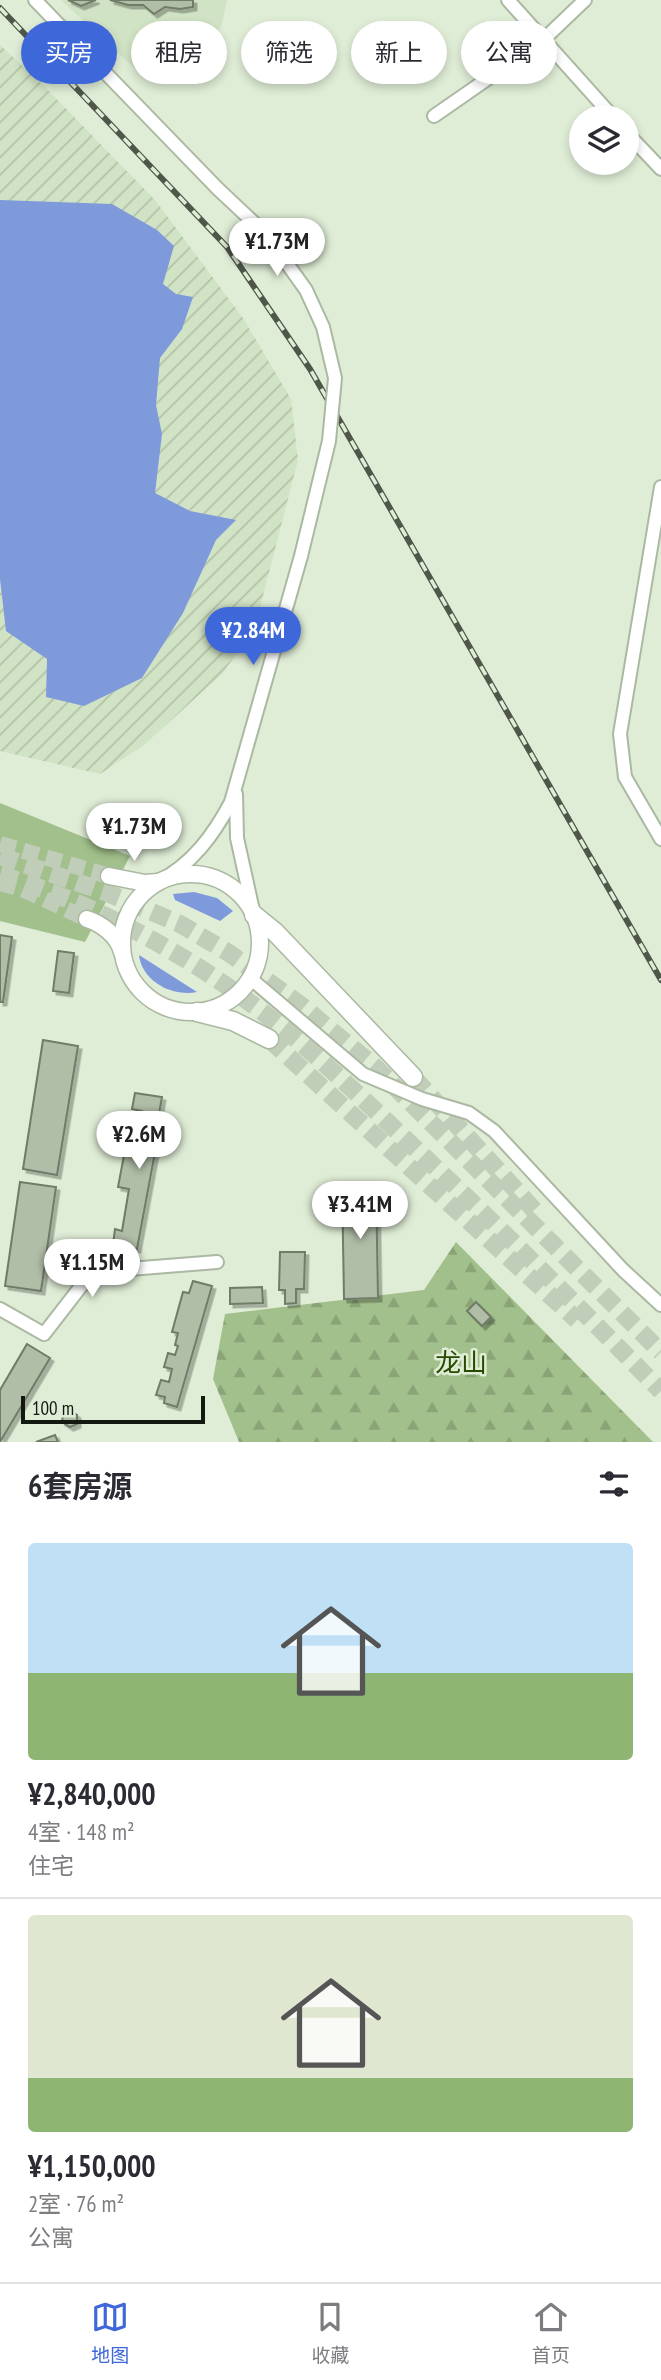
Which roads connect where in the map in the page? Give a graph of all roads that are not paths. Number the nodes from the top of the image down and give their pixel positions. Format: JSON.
{"nodes":[{"id":1,"x":35,"y":0,"type":"edge"},
{"id":2,"x":508,"y":0,"type":"edge"},
{"id":3,"x":585,"y":0,"type":"edge"},
{"id":4,"x":525,"y":21,"type":"edge"},
{"id":5,"x":557,"y":27,"type":"edge"},
{"id":6,"x":557,"y":57,"type":"edge"},
{"id":7,"x":480,"y":84,"type":"edge"},
{"id":8,"x":602,"y":105,"type":"edge"},
{"id":9,"x":434,"y":116,"type":"dead end"},
{"id":10,"x":639,"y":146,"type":"edge"},
{"id":11,"x":661,"y":169,"type":"edge"},
{"id":12,"x":661,"y":487,"type":"edge"},
{"id":13,"x":236,"y":788,"type":"junction"},
{"id":14,"x":661,"y":839,"type":"edge"},
{"id":15,"x":109,"y":876,"type":"tunnel mouth"},
{"id":16,"x":158,"y":882,"type":"junction"},
{"id":17,"x":254,"y":915,"type":"junction"},
{"id":18,"x":87,"y":919,"type":"tunnel mouth"},
{"id":19,"x":122,"y":954,"type":"junction"},
{"id":20,"x":250,"y":978,"type":"junction"},
{"id":21,"x":197,"y":1012,"type":"junction"},
{"id":22,"x":269,"y":1039,"type":"tunnel mouth"},
{"id":23,"x":413,"y":1077,"type":"tunnel mouth"},
{"id":24,"x":217,"y":1262,"type":"dead end"},
{"id":25,"x":661,"y":1305,"type":"edge"},
{"id":26,"x":0,"y":1308,"type":"edge"}],
"edges":[{"from":1,"to":13,"type":"street","bridge":true},
{"from":2,"to":4,"type":"street"},
{"from":3,"to":5,"type":"street"},
{"from":6,"to":8,"type":"street"},
{"from":7,"to":9,"type":"street"},
{"from":10,"to":11,"type":"street"},
{"from":12,"to":14,"type":"street"},
{"from":13,"to":16,"type":"street"},
{"from":13,"to":17,"type":"street"},
{"from":15,"to":16,"type":"main road"},
{"from":16,"to":17,"type":"main road"},
{"from":16,"to":19,"type":"main road"},
{"from":17,"to":20,"type":"main road"},
{"from":17,"to":23,"type":"highway"},
{"from":18,"to":19,"type":"main road"},
{"from":19,"to":21,"type":"main road"},
{"from":20,"to":21,"type":"main road"},
{"from":20,"to":25,"type":"street"},
{"from":21,"to":22,"type":"highway"},
{"from":24,"to":26,"type":"street"}]}
